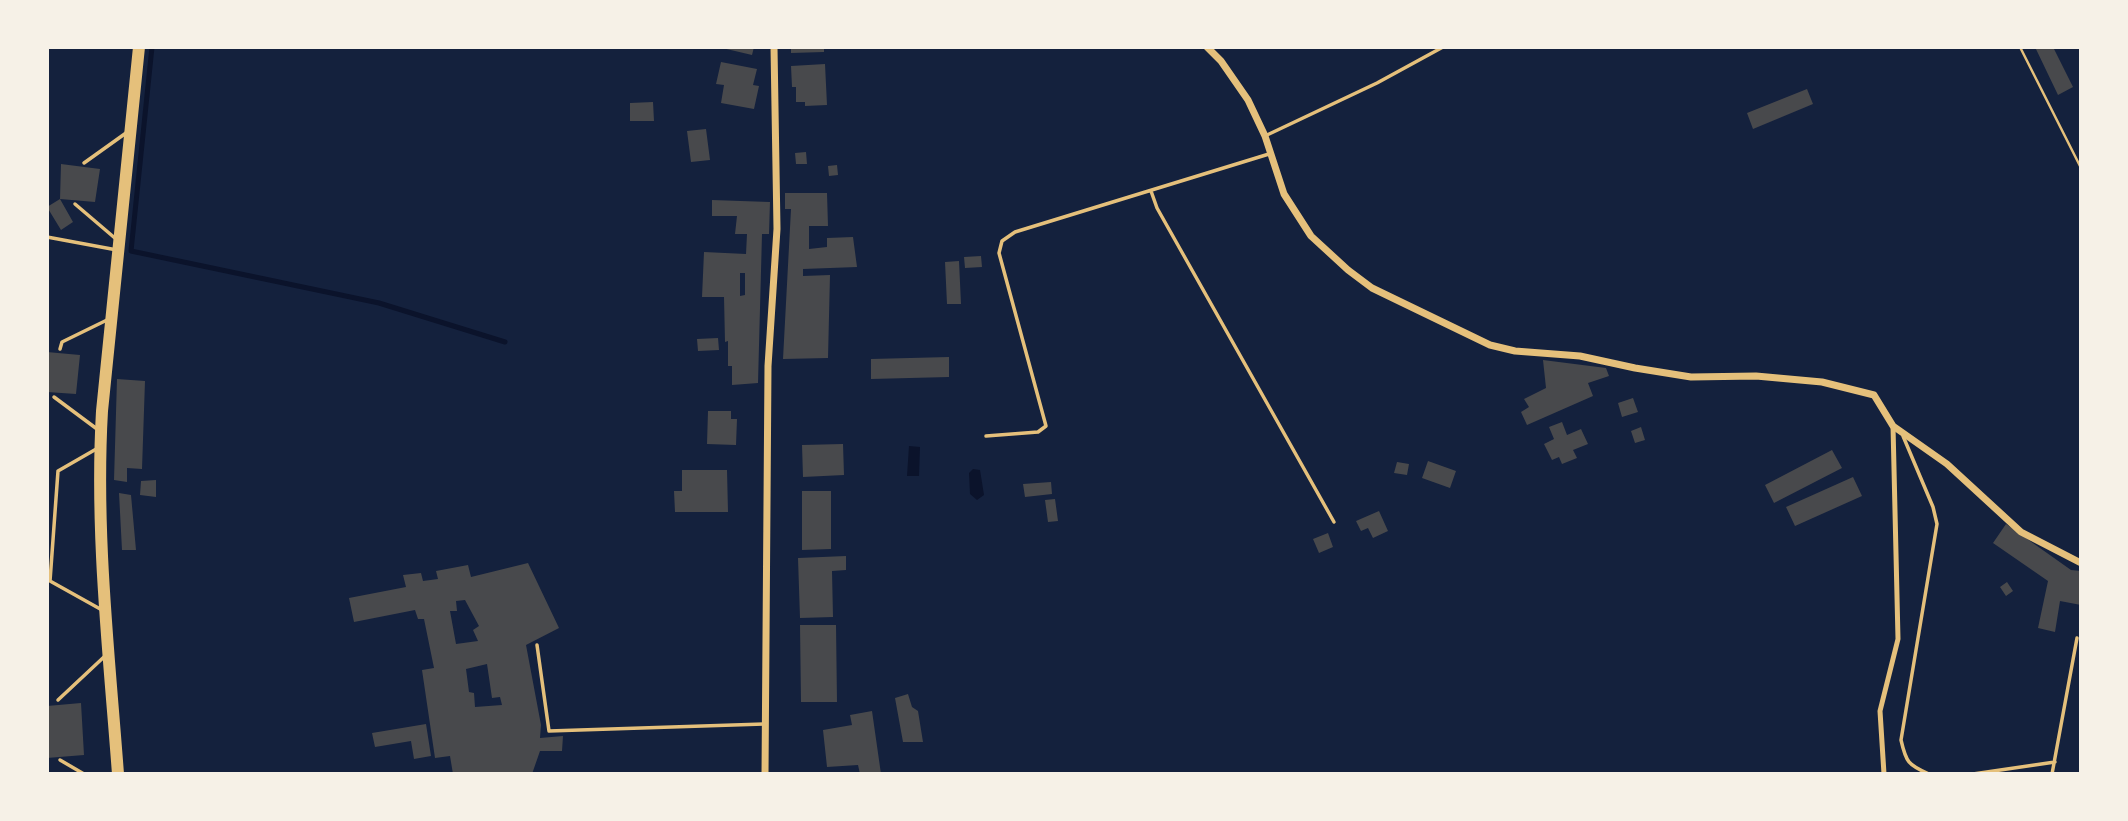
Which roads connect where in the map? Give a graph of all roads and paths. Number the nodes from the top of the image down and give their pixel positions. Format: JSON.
{"nodes":[{"id":1,"x":139,"y":47,"type":"edge"},
{"id":2,"x":774,"y":47,"type":"edge"},
{"id":3,"x":1207,"y":47,"type":"edge"},
{"id":4,"x":1443,"y":47,"type":"edge"},
{"id":5,"x":2020,"y":47,"type":"edge"},
{"id":6,"x":131,"y":130,"type":"junction"},
{"id":7,"x":1265,"y":136,"type":"junction"},
{"id":8,"x":1271,"y":153,"type":"junction"},
{"id":9,"x":84,"y":163,"type":"dead end"},
{"id":10,"x":2081,"y":168,"type":"edge"},
{"id":11,"x":1151,"y":191,"type":"junction"},
{"id":12,"x":75,"y":204,"type":"dead end"},
{"id":13,"x":47,"y":237,"type":"edge"},
{"id":14,"x":119,"y":246,"type":"junction"},
{"id":15,"x":112,"y":318,"type":"junction"},
{"id":16,"x":60,"y":349,"type":"dead end"},
{"id":17,"x":54,"y":397,"type":"dead end"},
{"id":18,"x":1897,"y":428,"type":"junction"},
{"id":19,"x":101,"y":431,"type":"junction"},
{"id":20,"x":986,"y":436,"type":"dead end"},
{"id":21,"x":100,"y":447,"type":"junction"},
{"id":22,"x":1334,"y":522,"type":"dead end"},
{"id":23,"x":2081,"y":564,"type":"edge"},
{"id":24,"x":107,"y":612,"type":"junction"},
{"id":25,"x":2077,"y":638,"type":"dead end"},
{"id":26,"x":537,"y":646,"type":"dead end"},
{"id":27,"x":109,"y":652,"type":"junction"},
{"id":28,"x":58,"y":700,"type":"dead end"},
{"id":29,"x":764,"y":724,"type":"junction"},
{"id":30,"x":60,"y":760,"type":"dead end"},
{"id":31,"x":2054,"y":762,"type":"junction"},
{"id":32,"x":84,"y":774,"type":"edge"},
{"id":33,"x":118,"y":774,"type":"edge"},
{"id":34,"x":765,"y":774,"type":"edge"},
{"id":35,"x":1884,"y":774,"type":"edge"},
{"id":36,"x":1929,"y":774,"type":"edge"},
{"id":37,"x":1973,"y":774,"type":"edge"},
{"id":38,"x":2052,"y":774,"type":"edge"}],
"edges":[{"from":1,"to":6,"type":"main road"},
{"from":2,"to":29,"type":"street"},
{"from":3,"to":7,"type":"street"},
{"from":4,"to":7,"type":"lane"},
{"from":5,"to":10,"type":"path"},
{"from":6,"to":9,"type":"lane"},
{"from":6,"to":14,"type":"main road"},
{"from":7,"to":8,"type":"street"},
{"from":8,"to":11,"type":"lane"},
{"from":8,"to":18,"type":"street"},
{"from":11,"to":20,"type":"lane"},
{"from":11,"to":22,"type":"lane"},
{"from":12,"to":14,"type":"lane"},
{"from":13,"to":14,"type":"lane"},
{"from":14,"to":15,"type":"main road"},
{"from":15,"to":16,"type":"lane"},
{"from":15,"to":19,"type":"main road"},
{"from":17,"to":19,"type":"lane"},
{"from":18,"to":23,"type":"street"},
{"from":18,"to":35,"type":"street"},
{"from":18,"to":36,"type":"lane"},
{"from":19,"to":21,"type":"main road"},
{"from":21,"to":24,"type":"main road"},
{"from":21,"to":24,"type":"lane"},
{"from":24,"to":27,"type":"main road"},
{"from":25,"to":31,"type":"lane"},
{"from":26,"to":29,"type":"lane"},
{"from":27,"to":28,"type":"lane"},
{"from":27,"to":33,"type":"main road"},
{"from":29,"to":34,"type":"street"},
{"from":30,"to":32,"type":"lane"},
{"from":31,"to":37,"type":"lane"},
{"from":31,"to":38,"type":"lane"}]}
